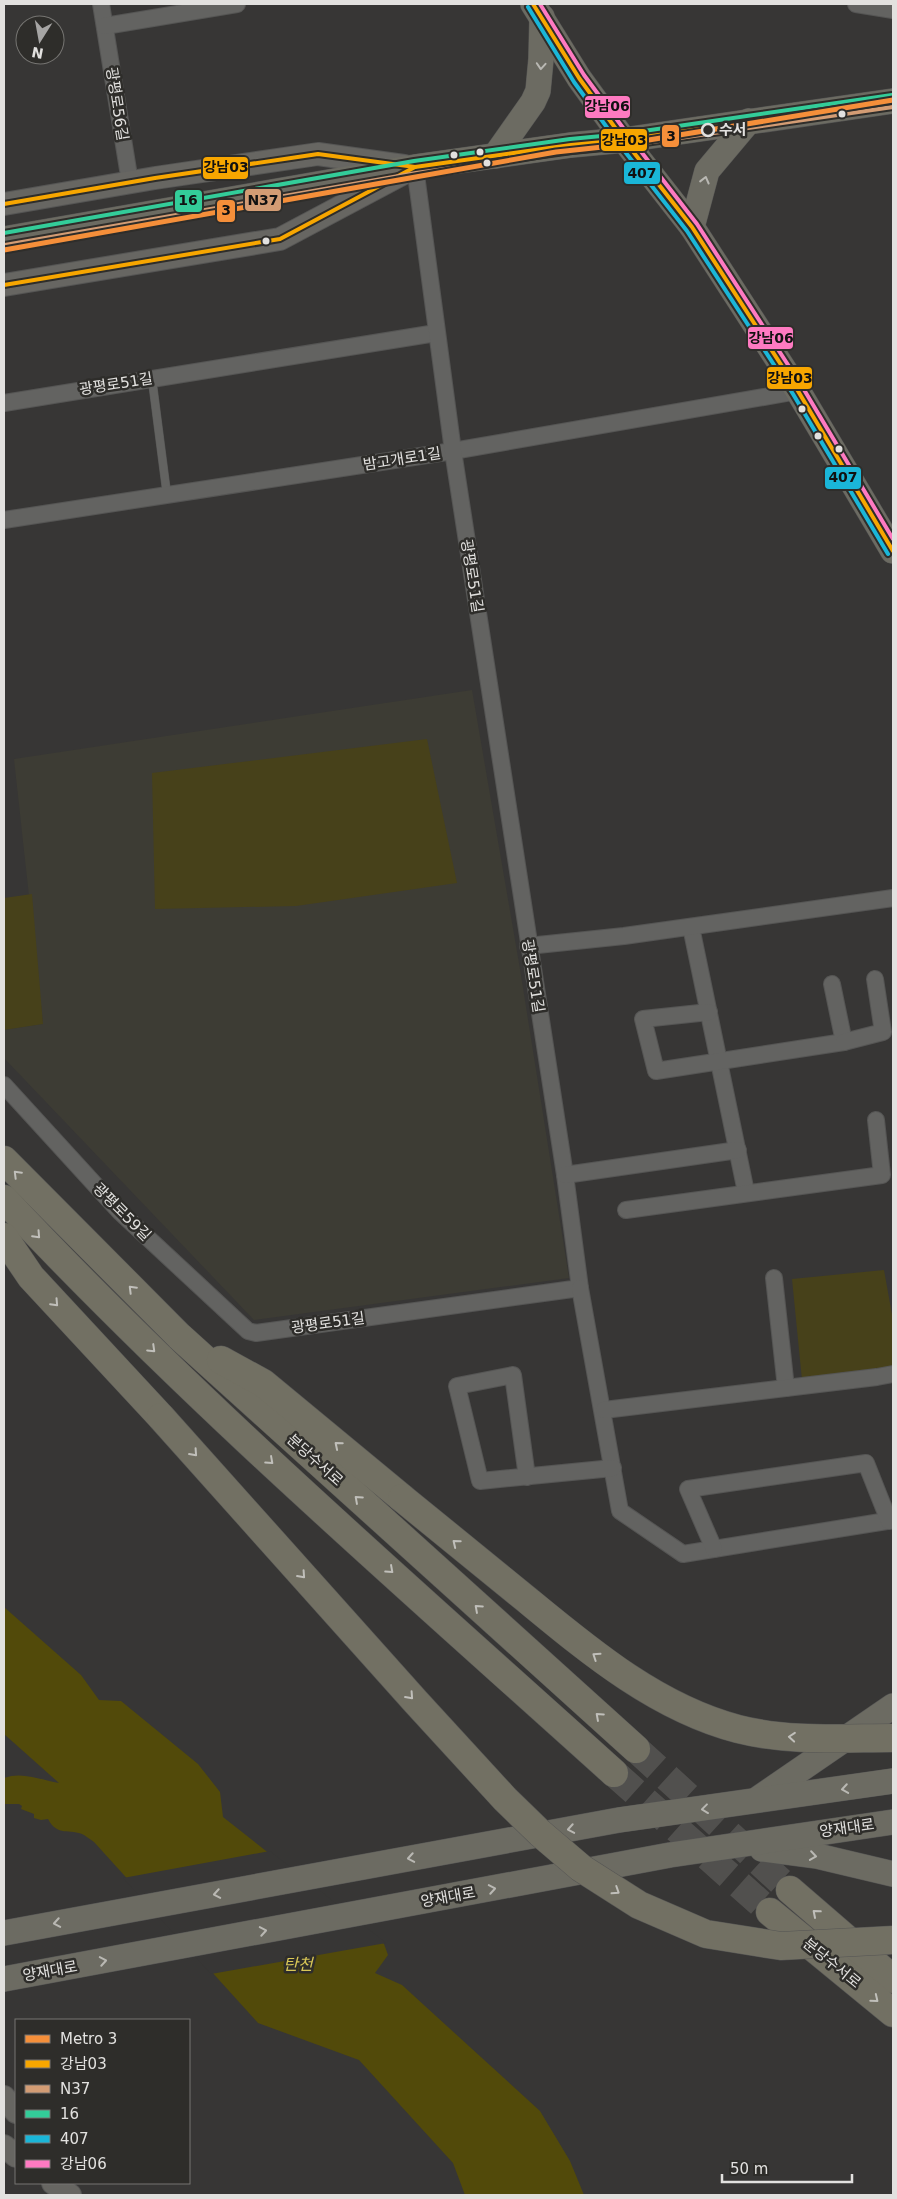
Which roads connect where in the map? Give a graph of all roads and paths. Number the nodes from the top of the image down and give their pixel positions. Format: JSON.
{"nodes":[{"id":1,"x":101,"y":4,"type":"edge"},
{"id":2,"x":234,"y":4,"type":"edge"},
{"id":3,"x":856,"y":4,"type":"edge"},
{"id":4,"x":538,"y":10,"type":"edge"},
{"id":5,"x":893,"y":10,"type":"edge"},
{"id":6,"x":105,"y":26,"type":"junction"},
{"id":7,"x":893,"y":100,"type":"edge"},
{"id":8,"x":749,"y":121,"type":"junction"},
{"id":9,"x":624,"y":140,"type":"junction"},
{"id":10,"x":495,"y":156,"type":"junction"},
{"id":11,"x":415,"y":167,"type":"junction"},
{"id":12,"x":130,"y":182,"type":"junction"},
{"id":13,"x":4,"y":204,"type":"edge"},
{"id":14,"x":692,"y":226,"type":"junction"},
{"id":15,"x":4,"y":239,"type":"edge"},
{"id":16,"x":4,"y":284,"type":"edge"},
{"id":17,"x":436,"y":333,"type":"junction"},
{"id":18,"x":152,"y":379,"type":"junction"},
{"id":19,"x":798,"y":391,"type":"junction"},
{"id":20,"x":4,"y":403,"type":"edge"},
{"id":21,"x":452,"y":451,"type":"junction"},
{"id":22,"x":167,"y":495,"type":"junction"},
{"id":23,"x":4,"y":520,"type":"edge"},
{"id":24,"x":893,"y":551,"type":"edge"},
{"id":25,"x":893,"y":898,"type":"edge"},
{"id":26,"x":691,"y":927,"type":"junction"},
{"id":27,"x":528,"y":946,"type":"junction"},
{"id":28,"x":875,"y":979,"type":"dead end"},
{"id":29,"x":832,"y":984,"type":"dead end"},
{"id":30,"x":709,"y":1012,"type":"junction"},
{"id":31,"x":844,"y":1042,"type":"junction"},
{"id":32,"x":719,"y":1062,"type":"junction"},
{"id":33,"x":4,"y":1085,"type":"edge"},
{"id":34,"x":876,"y":1120,"type":"dead end"},
{"id":35,"x":738,"y":1150,"type":"junction"},
{"id":36,"x":4,"y":1160,"type":"edge"},
{"id":37,"x":888,"y":1174,"type":"edge"},
{"id":38,"x":565,"y":1176,"type":"junction"},
{"id":39,"x":746,"y":1192,"type":"junction"},
{"id":40,"x":4,"y":1199,"type":"edge"},
{"id":41,"x":626,"y":1210,"type":"dead end"},
{"id":42,"x":4,"y":1237,"type":"edge"},
{"id":43,"x":774,"y":1278,"type":"dead end"},
{"id":44,"x":580,"y":1288,"type":"junction"},
{"id":45,"x":248,"y":1331,"type":"joint"},
{"id":46,"x":179,"y":1336,"type":"junction"},
{"id":47,"x":893,"y":1374,"type":"edge"},
{"id":48,"x":786,"y":1388,"type":"junction"},
{"id":49,"x":604,"y":1410,"type":"junction"},
{"id":50,"x":613,"y":1468,"type":"junction"},
{"id":51,"x":528,"y":1476,"type":"junction"},
{"id":52,"x":891,"y":1521,"type":"edge"},
{"id":53,"x":714,"y":1549,"type":"junction"},
{"id":54,"x":893,"y":1706,"type":"edge"},
{"id":55,"x":893,"y":1738,"type":"edge"},
{"id":56,"x":636,"y":1749,"type":"tunnel mouth"},
{"id":57,"x":614,"y":1773,"type":"tunnel mouth"},
{"id":58,"x":893,"y":1781,"type":"edge"},
{"id":59,"x":753,"y":1802,"type":"junction"},
{"id":60,"x":893,"y":1822,"type":"edge"},
{"id":61,"x":730,"y":1845,"type":"junction"},
{"id":62,"x":893,"y":1874,"type":"edge"},
{"id":63,"x":790,"y":1890,"type":"tunnel mouth"},
{"id":64,"x":770,"y":1912,"type":"tunnel mouth"},
{"id":65,"x":4,"y":1933,"type":"edge"},
{"id":66,"x":893,"y":1940,"type":"edge"},
{"id":67,"x":4,"y":1979,"type":"edge"},
{"id":68,"x":893,"y":1979,"type":"edge"},
{"id":69,"x":893,"y":2013,"type":"edge"},
{"id":70,"x":4,"y":2097,"type":"edge"},
{"id":71,"x":15,"y":2111,"type":"edge"},
{"id":72,"x":4,"y":2146,"type":"edge"},
{"id":73,"x":15,"y":2155,"type":"edge"},
{"id":74,"x":54,"y":2184,"type":"edge"},
{"id":75,"x":71,"y":2195,"type":"edge"}],
"edges":[{"from":1,"to":6,"type":"street","name":"광평로56길"},
{"from":2,"to":6,"type":"street"},
{"from":3,"to":5,"type":"street"},
{"from":4,"to":9,"type":"main road"},
{"from":4,"to":10,"type":"main road","one_way":true},
{"from":6,"to":12,"type":"street","name":"광평로56길"},
{"from":7,"to":8,"type":"main road"},
{"from":8,"to":9,"type":"main road"},
{"from":14,"to":8,"type":"main road","one_way":true},
{"from":9,"to":10,"type":"main road"},
{"from":9,"to":14,"type":"main road"},
{"from":10,"to":11,"type":"main road"},
{"from":11,"to":12,"type":"main road"},
{"from":11,"to":15,"type":"main road"},
{"from":11,"to":16,"type":"main road"},
{"from":11,"to":17,"type":"street","name":"광평로51길"},
{"from":12,"to":13,"type":"main road"},
{"from":14,"to":19,"type":"main road"},
{"from":17,"to":18,"type":"street","name":"광평로51길"},
{"from":17,"to":21,"type":"street","name":"광평로51길"},
{"from":18,"to":20,"type":"street","name":"광평로51길"},
{"from":18,"to":22,"type":"lane"},
{"from":19,"to":21,"type":"street","name":"밤고개로1길"},
{"from":19,"to":24,"type":"main road"},
{"from":21,"to":22,"type":"street","name":"밤고개로1길"},
{"from":21,"to":27,"type":"street","name":"광평로51길"},
{"from":22,"to":23,"type":"street","name":"밤고개로1길"},
{"from":25,"to":26,"type":"street"},
{"from":26,"to":27,"type":"street"},
{"from":26,"to":30,"type":"street"},
{"from":27,"to":38,"type":"street","name":"광평로51길"},
{"from":28,"to":31,"type":"street"},
{"from":29,"to":31,"type":"street"},
{"from":30,"to":32,"type":"street"},
{"from":30,"to":32,"type":"street"},
{"from":31,"to":32,"type":"street"},
{"from":32,"to":35,"type":"street"},
{"from":33,"to":45,"type":"street","name":"광평로59길"},
{"from":34,"to":37,"type":"street"},
{"from":35,"to":38,"type":"street"},
{"from":35,"to":39,"type":"street"},
{"from":46,"to":36,"type":"highway","name":"분당수서로","one_way":true},
{"from":37,"to":39,"type":"street"},
{"from":38,"to":44,"type":"street","name":"광평로51길"},
{"from":39,"to":41,"type":"street"},
{"from":40,"to":57,"type":"highway","name":"분당수서로","one_way":true},
{"from":42,"to":66,"type":"highway","one_way":true,"bridge":true},
{"from":43,"to":48,"type":"street"},
{"from":44,"to":45,"type":"street","name":"광평로51길"},
{"from":44,"to":49,"type":"street"},
{"from":55,"to":46,"type":"highway","one_way":true,"bridge":true},
{"from":56,"to":46,"type":"highway","name":"분당수서로","one_way":true},
{"from":47,"to":48,"type":"street"},
{"from":48,"to":49,"type":"street"},
{"from":49,"to":50,"type":"street"},
{"from":50,"to":51,"type":"street"},
{"from":50,"to":53,"type":"street"},
{"from":51,"to":51,"type":"street"},
{"from":52,"to":53,"type":"street"},
{"from":52,"to":53,"type":"street"},
{"from":54,"to":59,"type":"main road"},
{"from":58,"to":59,"type":"main road","one_way":true},
{"from":59,"to":65,"type":"main road","one_way":true},
{"from":60,"to":61,"type":"main road","name":"양재대로"},
{"from":61,"to":62,"type":"main road","one_way":true},
{"from":67,"to":61,"type":"main road","name":"양재대로","one_way":true},
{"from":68,"to":63,"type":"highway","name":"분당수서로","one_way":true},
{"from":64,"to":69,"type":"highway","name":"분당수서로","one_way":true},
{"from":70,"to":71,"type":"main road"},
{"from":72,"to":73,"type":"main road"},
{"from":74,"to":75,"type":"main road"}]}
